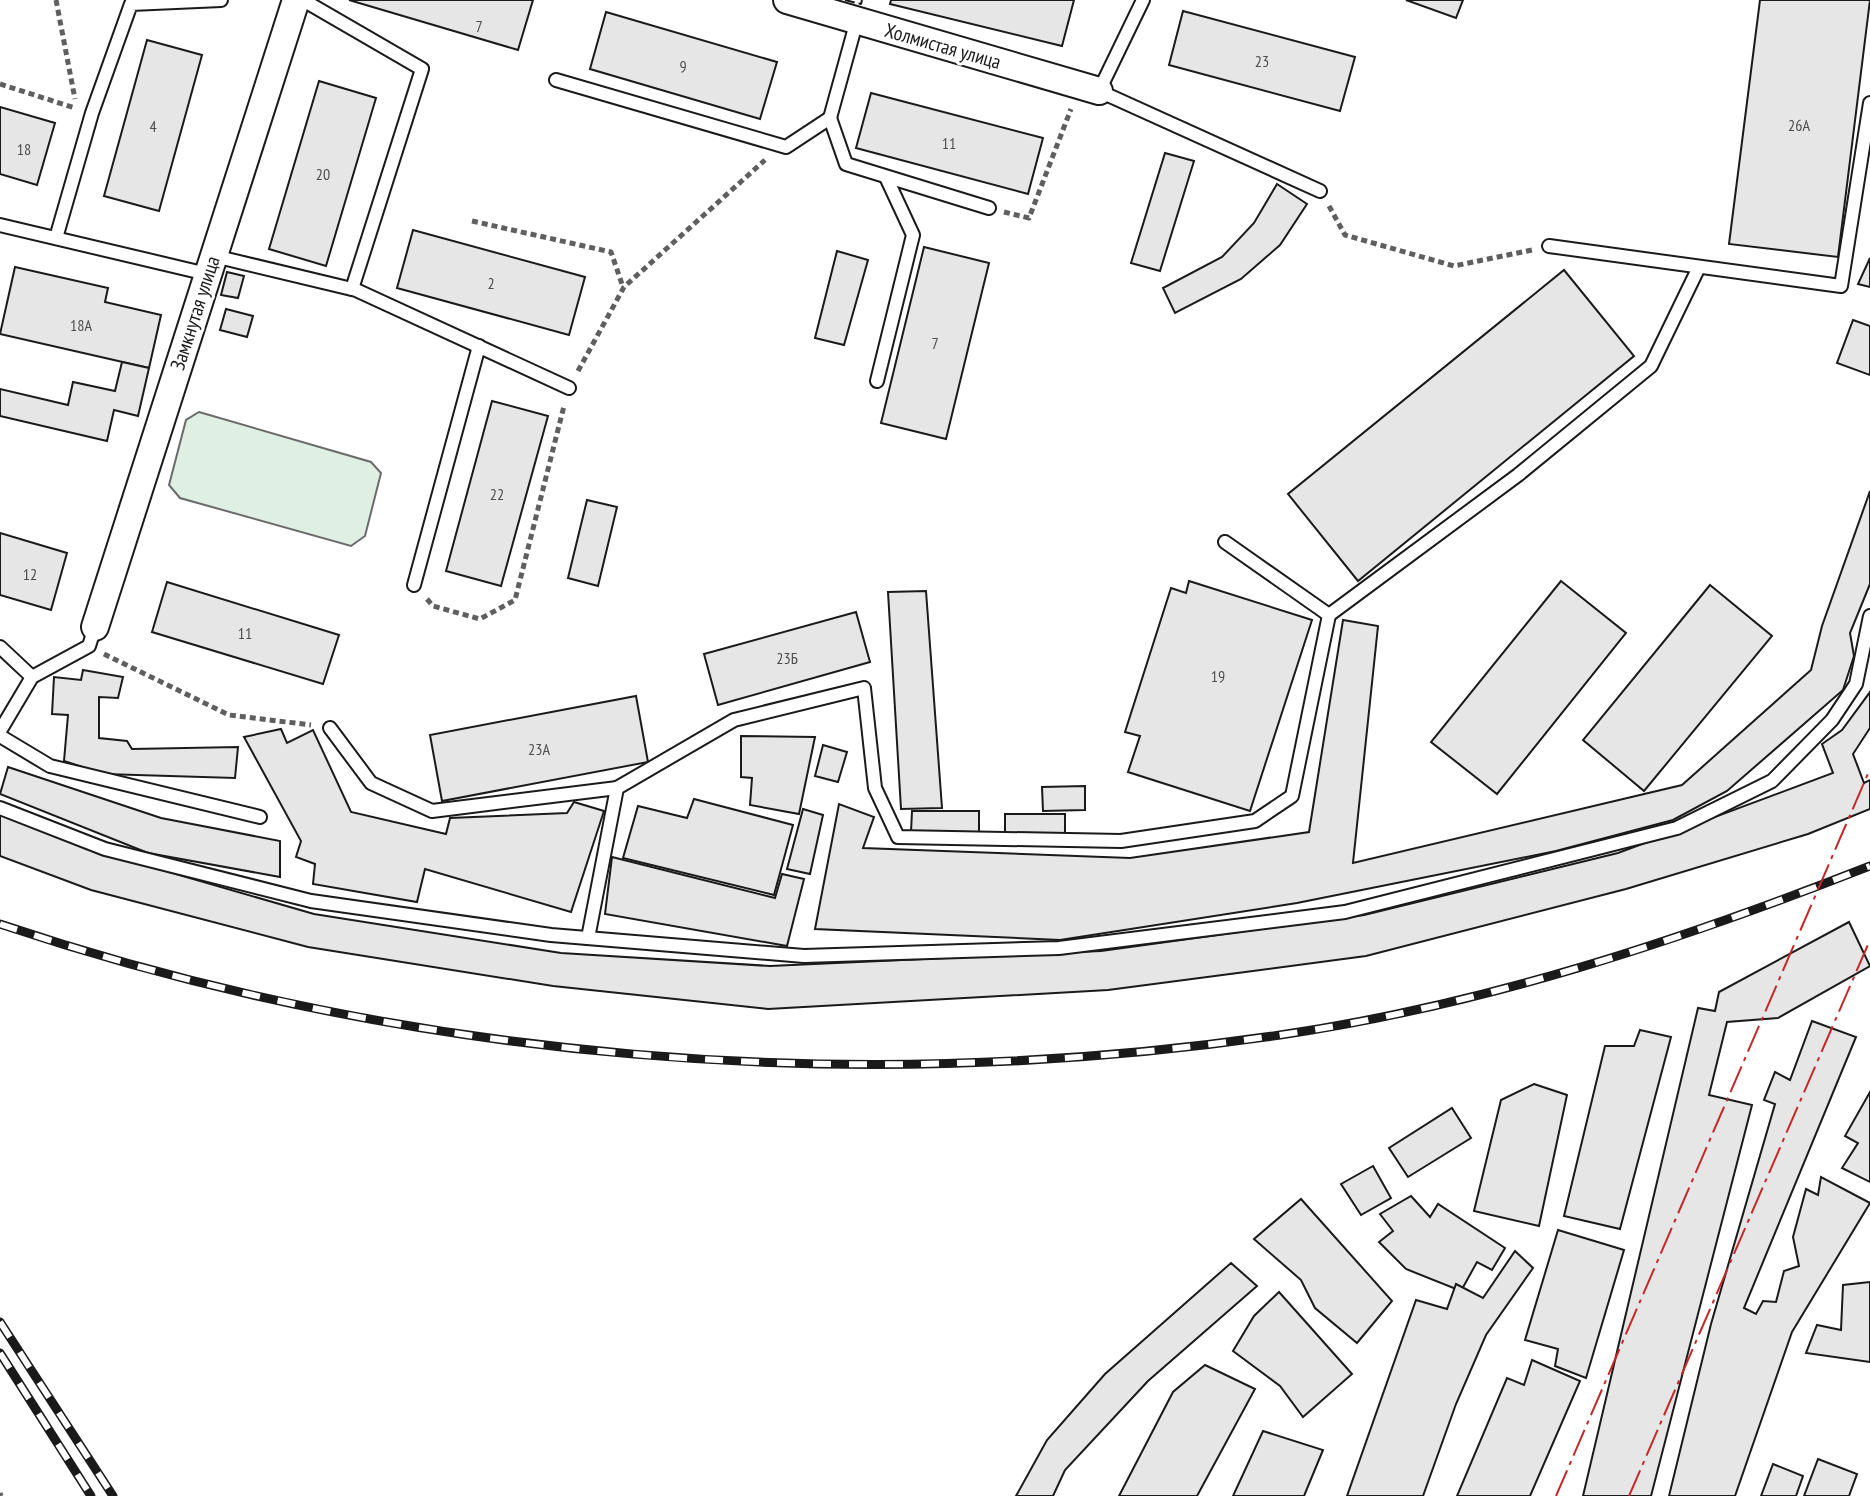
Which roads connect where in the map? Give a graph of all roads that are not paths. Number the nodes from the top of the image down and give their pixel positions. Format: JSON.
{"nodes":[{"id":1,"x":221,"y":0,"type":"edge"},
{"id":2,"x":296,"y":0,"type":"edge"},
{"id":3,"x":303,"y":0,"type":"edge"},
{"id":4,"x":787,"y":0,"type":"edge"},
{"id":5,"x":1143,"y":0,"type":"edge"},
{"id":6,"x":857,"y":20,"type":"junction"},
{"id":7,"x":556,"y":80,"type":"dead end"},
{"id":8,"x":1090,"y":88,"type":"junction"},
{"id":9,"x":1870,"y":103,"type":"edge"},
{"id":10,"x":830,"y":118,"type":"junction"},
{"id":11,"x":886,"y":177,"type":"junction"},
{"id":12,"x":1320,"y":191,"type":"road end"},
{"id":13,"x":989,"y":208,"type":"road end"},
{"id":14,"x":0,"y":225,"type":"edge"},
{"id":15,"x":56,"y":238,"type":"junction"},
{"id":16,"x":1549,"y":246,"type":"road end"},
{"id":17,"x":210,"y":265,"type":"junction"},
{"id":18,"x":1699,"y":267,"type":"junction"},
{"id":19,"x":352,"y":289,"type":"junction"},
{"id":20,"x":479,"y":346,"type":"junction"},
{"id":21,"x":877,"y":381,"type":"dead end"},
{"id":22,"x":569,"y":388,"type":"road end"},
{"id":23,"x":1225,"y":542,"type":"dead end"},
{"id":24,"x":414,"y":585,"type":"road end"},
{"id":25,"x":1329,"y":615,"type":"junction"},
{"id":26,"x":1870,"y":616,"type":"edge"},
{"id":27,"x":92,"y":637,"type":"joint"},
{"id":28,"x":0,"y":647,"type":"edge"},
{"id":29,"x":32,"y":677,"type":"junction"},
{"id":30,"x":4,"y":716,"type":"edge"},
{"id":31,"x":330,"y":728,"type":"road end"},
{"id":32,"x":0,"y":734,"type":"edge"},
{"id":33,"x":617,"y":788,"type":"junction"},
{"id":34,"x":0,"y":808,"type":"edge"},
{"id":35,"x":260,"y":817,"type":"dead end"},
{"id":36,"x":588,"y":938,"type":"junction"}],
"edges":[{"from":1,"to":15,"type":"lane"},
{"from":2,"to":17,"type":"street","name":"Замкнутая улица"},
{"from":3,"to":19,"type":"lane"},
{"from":4,"to":6,"type":"street","name":"Холмистая улица"},
{"from":5,"to":8,"type":"lane"},
{"from":6,"to":8,"type":"street","name":"Холмистая улица"},
{"from":6,"to":10,"type":"lane"},
{"from":7,"to":10,"type":"lane"},
{"from":8,"to":12,"type":"lane"},
{"from":9,"to":18,"type":"lane"},
{"from":10,"to":11,"type":"lane"},
{"from":11,"to":13,"type":"lane"},
{"from":11,"to":21,"type":"lane"},
{"from":14,"to":15,"type":"lane"},
{"from":15,"to":17,"type":"lane"},
{"from":16,"to":18,"type":"lane"},
{"from":17,"to":19,"type":"lane"},
{"from":17,"to":27,"type":"street","name":"Замкнутая улица"},
{"from":18,"to":25,"type":"lane"},
{"from":19,"to":20,"type":"lane"},
{"from":20,"to":22,"type":"lane"},
{"from":20,"to":24,"type":"lane"},
{"from":23,"to":25,"type":"lane"},
{"from":25,"to":33,"type":"lane"},
{"from":26,"to":36,"type":"lane"},
{"from":27,"to":29,"type":"lane"},
{"from":28,"to":29,"type":"lane"},
{"from":29,"to":30,"type":"lane"},
{"from":30,"to":32,"type":"lane"},
{"from":31,"to":33,"type":"lane"},
{"from":32,"to":35,"type":"lane"},
{"from":33,"to":36,"type":"lane"},
{"from":34,"to":36,"type":"lane"}]}
